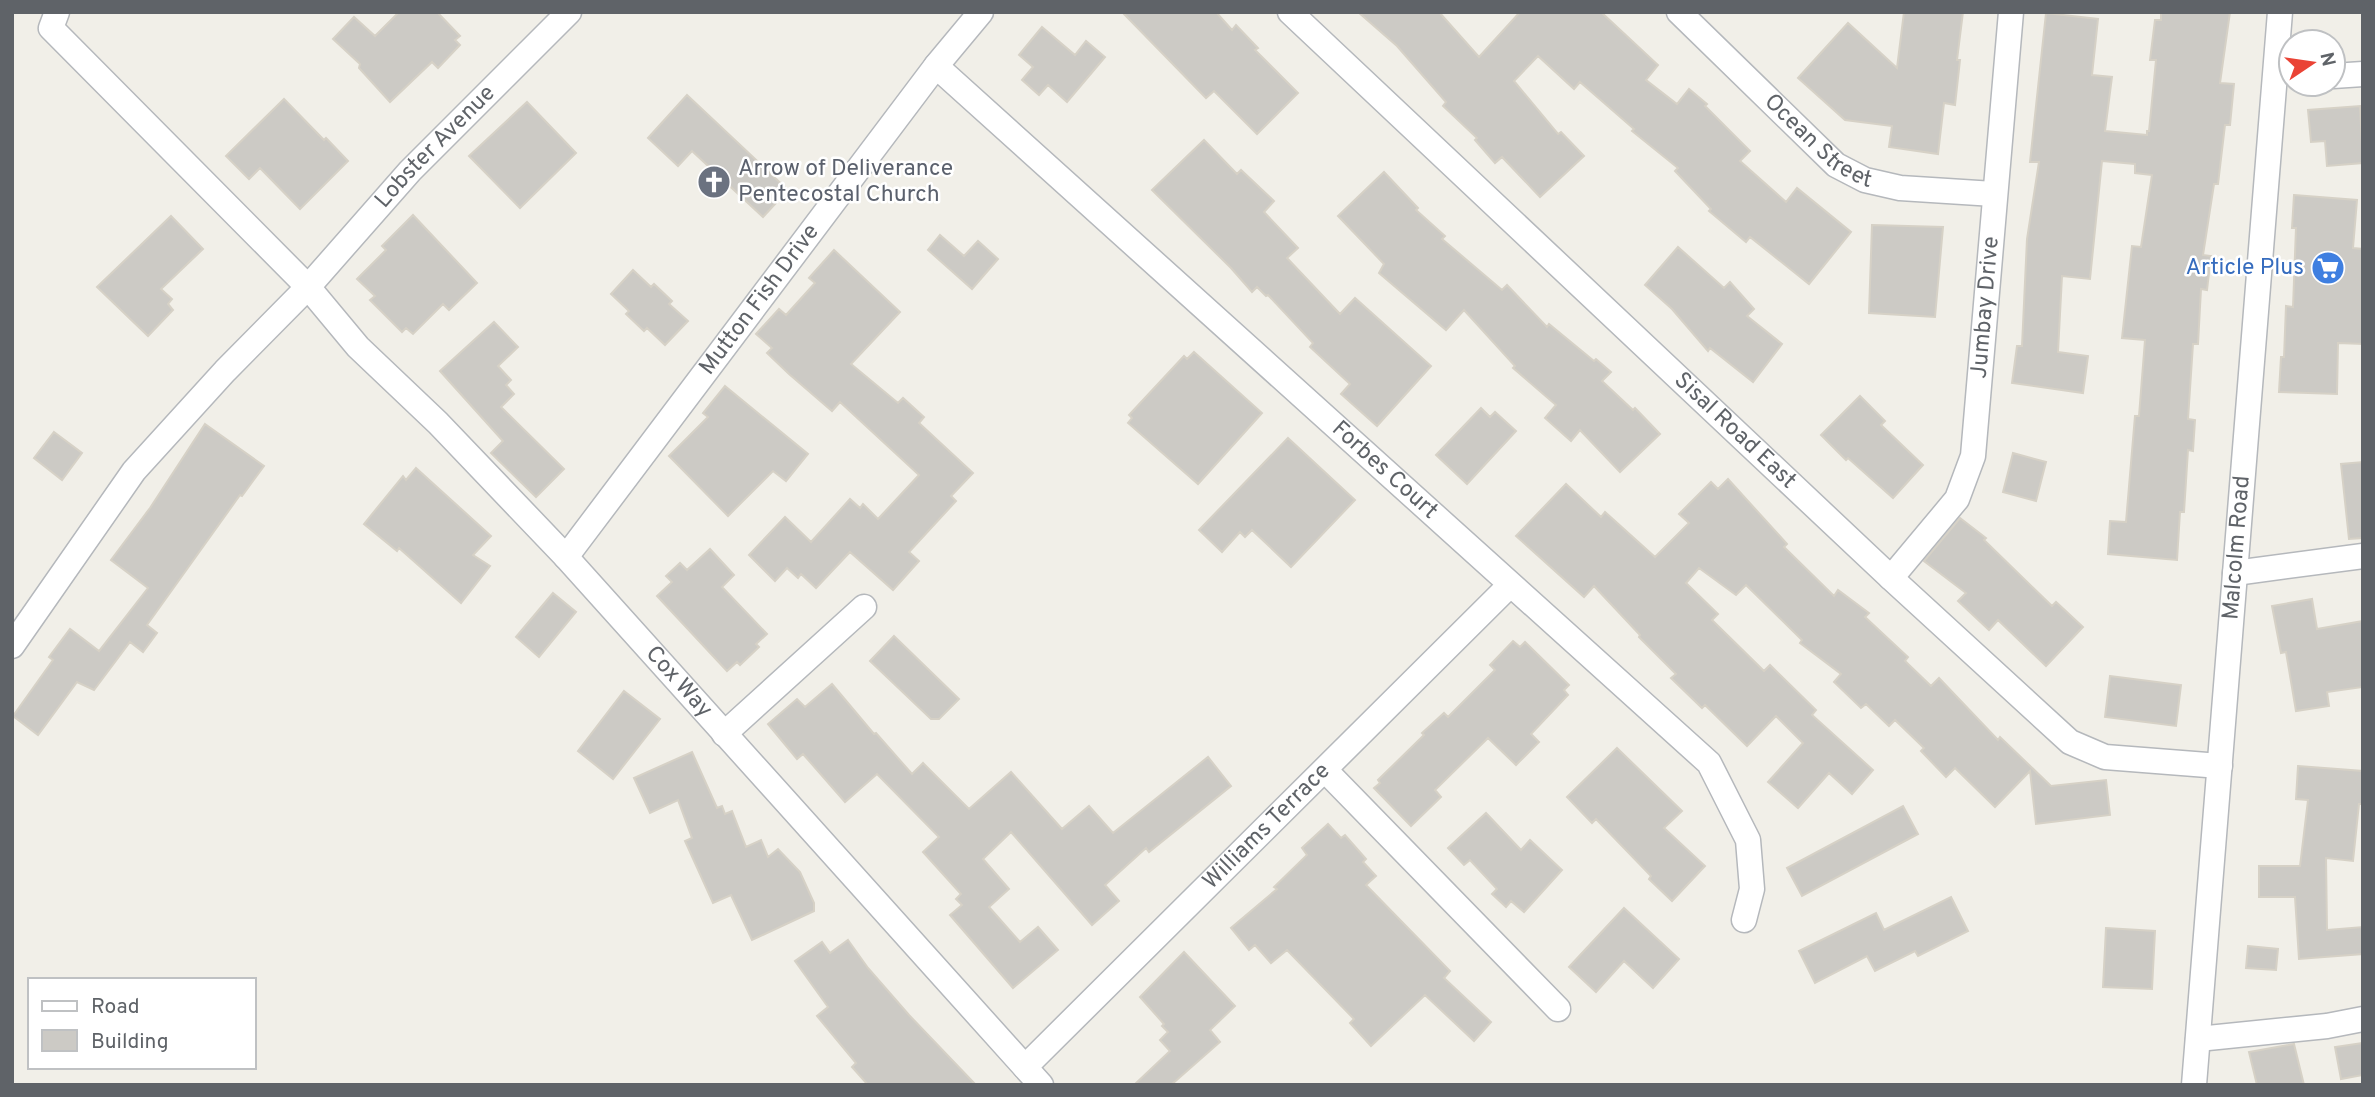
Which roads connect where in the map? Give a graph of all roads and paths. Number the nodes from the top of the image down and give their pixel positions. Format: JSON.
{"nodes":[{"id":1,"x":57,"y":12,"type":"edge"},
{"id":2,"x":569,"y":12,"type":"edge"},
{"id":3,"x":981,"y":12,"type":"edge"},
{"id":4,"x":1290,"y":12,"type":"edge"},
{"id":5,"x":1679,"y":12,"type":"edge"},
{"id":6,"x":2011,"y":12,"type":"edge"},
{"id":7,"x":936,"y":65,"type":"junction"},
{"id":8,"x":2281,"y":98,"type":"edge"},
{"id":9,"x":1994,"y":194,"type":"junction"},
{"id":10,"x":308,"y":287,"type":"junction"},
{"id":11,"x":2363,"y":556,"type":"edge"},
{"id":12,"x":566,"y":557,"type":"junction"},
{"id":13,"x":2235,"y":573,"type":"junction"},
{"id":14,"x":1891,"y":578,"type":"junction"},
{"id":15,"x":1510,"y":585,"type":"junction"},
{"id":16,"x":864,"y":607,"type":"dead end"},
{"id":17,"x":12,"y":646,"type":"edge"},
{"id":18,"x":724,"y":734,"type":"junction"},
{"id":19,"x":2220,"y":766,"type":"junction"},
{"id":20,"x":1325,"y":770,"type":"junction"},
{"id":21,"x":1744,"y":920,"type":"dead end"},
{"id":22,"x":1558,"y":1009,"type":"dead end"},
{"id":23,"x":2363,"y":1019,"type":"edge"},
{"id":24,"x":2198,"y":1039,"type":"junction"},
{"id":25,"x":1033,"y":1076,"type":"edge"},
{"id":26,"x":2194,"y":1085,"type":"edge"}],
"edges":[{"from":1,"to":10,"type":"street","name":"Cox Way"},
{"from":2,"to":10,"type":"street","name":"Lobster Avenue"},
{"from":3,"to":7,"type":"street","name":"Mutton Fish Drive"},
{"from":4,"to":14,"type":"street","name":"Sisal Road East"},
{"from":5,"to":9,"type":"street","name":"Ocean Street"},
{"from":6,"to":9,"type":"street","name":"Jumbay Drive"},
{"from":7,"to":12,"type":"street","name":"Mutton Fish Drive"},
{"from":7,"to":15,"type":"street","name":"Forbes Court"},
{"from":8,"to":13,"type":"street","name":"Malcolm Road"},
{"from":9,"to":14,"type":"street","name":"Jumbay Drive"},
{"from":10,"to":12,"type":"street","name":"Cox Way"},
{"from":10,"to":17,"type":"street","name":"Lobster Avenue"},
{"from":11,"to":13,"type":"street"},
{"from":12,"to":18,"type":"street","name":"Cox Way"},
{"from":13,"to":19,"type":"street","name":"Malcolm Road"},
{"from":14,"to":19,"type":"street","name":"Sisal Road East"},
{"from":15,"to":20,"type":"street","name":"Williams Terrace"},
{"from":15,"to":21,"type":"street","name":"Forbes Court"},
{"from":16,"to":18,"type":"street"},
{"from":18,"to":25,"type":"street","name":"Cox Way"},
{"from":19,"to":24,"type":"street","name":"Malcolm Road"},
{"from":20,"to":22,"type":"street"},
{"from":20,"to":25,"type":"street","name":"Williams Terrace"},
{"from":23,"to":24,"type":"street"},
{"from":24,"to":26,"type":"street","name":"Malcolm Road"}]}
